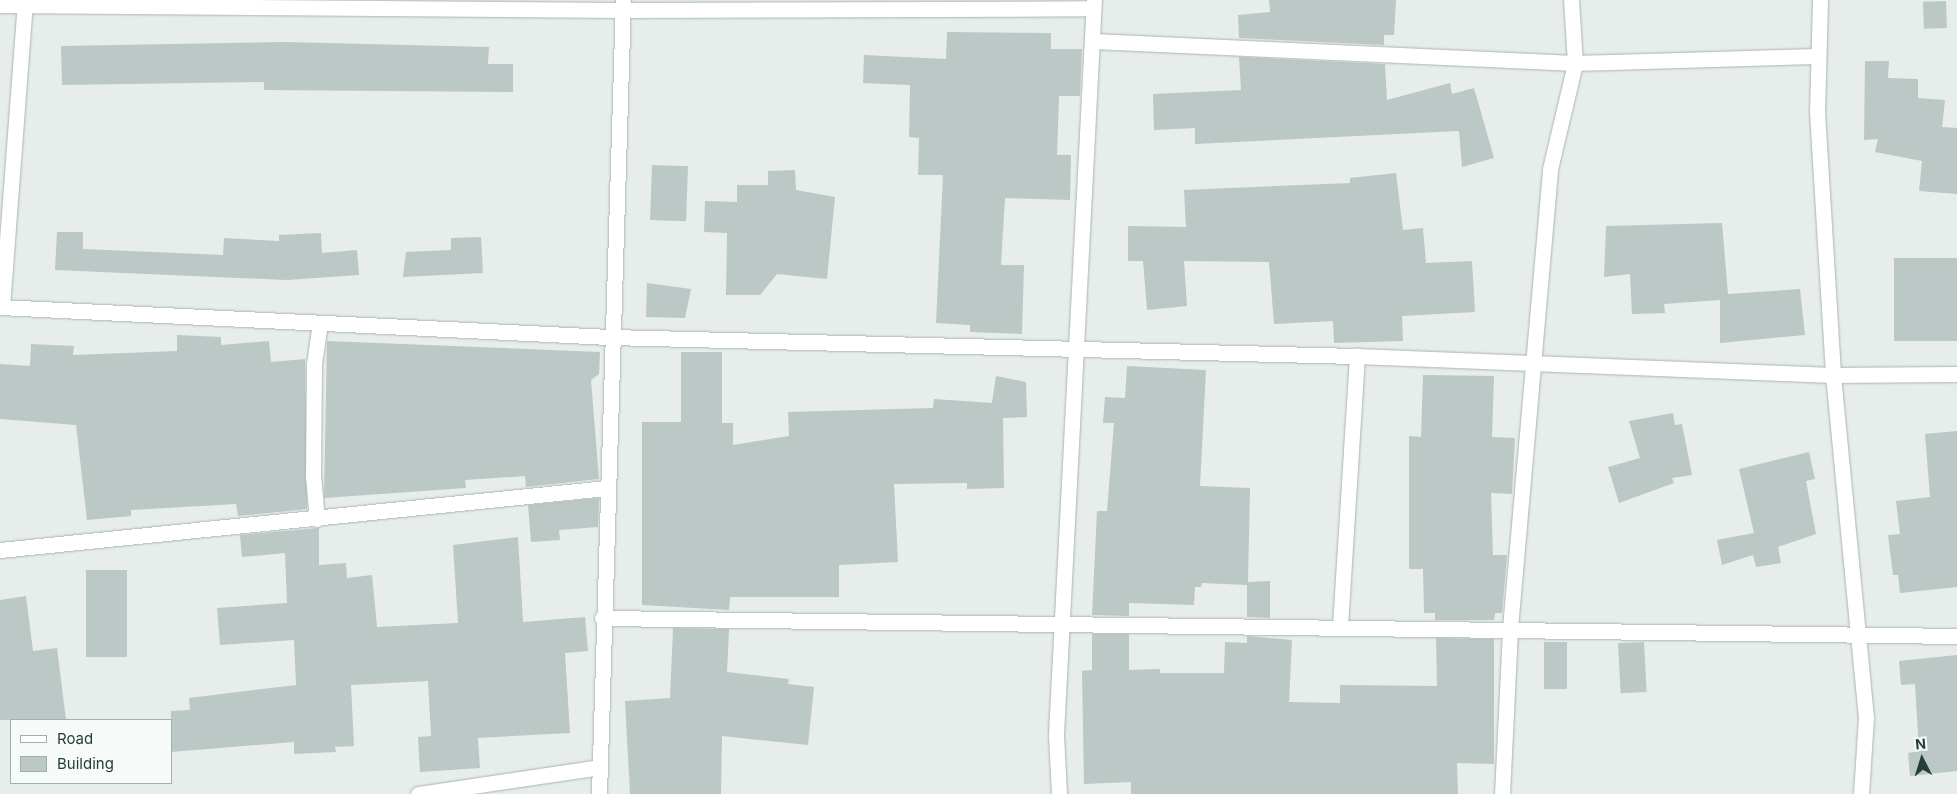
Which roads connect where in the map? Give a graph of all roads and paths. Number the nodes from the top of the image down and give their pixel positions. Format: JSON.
{"nodes":[{"id":1,"x":1571,"y":0,"type":"edge"},
{"id":2,"x":1820,"y":0,"type":"edge"},
{"id":3,"x":24,"y":3,"type":"edge"},
{"id":4,"x":1094,"y":4,"type":"edge"},
{"id":5,"x":0,"y":5,"type":"edge"},
{"id":6,"x":623,"y":5,"type":"edge"},
{"id":7,"x":1094,"y":42,"type":"junction"},
{"id":8,"x":1815,"y":56,"type":"junction"},
{"id":9,"x":1574,"y":63,"type":"junction"},
{"id":10,"x":1,"y":307,"type":"edge"},
{"id":11,"x":320,"y":323,"type":"junction"},
{"id":12,"x":610,"y":337,"type":"junction"},
{"id":13,"x":1078,"y":350,"type":"junction"},
{"id":14,"x":1358,"y":356,"type":"junction"},
{"id":15,"x":1535,"y":362,"type":"junction"},
{"id":16,"x":1957,"y":374,"type":"edge"},
{"id":17,"x":1833,"y":375,"type":"junction"},
{"id":18,"x":606,"y":488,"type":"junction"},
{"id":19,"x":317,"y":519,"type":"junction"},
{"id":20,"x":0,"y":550,"type":"edge"},
{"id":21,"x":602,"y":618,"type":"junction"},
{"id":22,"x":1061,"y":625,"type":"junction"},
{"id":23,"x":1340,"y":626,"type":"junction"},
{"id":24,"x":1510,"y":628,"type":"junction"},
{"id":25,"x":1858,"y":632,"type":"junction"},
{"id":26,"x":1957,"y":636,"type":"edge"},
{"id":27,"x":600,"y":768,"type":"junction"},
{"id":28,"x":418,"y":794,"type":"edge"},
{"id":29,"x":599,"y":794,"type":"edge"},
{"id":30,"x":1059,"y":794,"type":"edge"},
{"id":31,"x":1502,"y":794,"type":"edge"},
{"id":32,"x":1861,"y":794,"type":"edge"}],
"edges":[{"from":1,"to":9,"type":"street"},
{"from":2,"to":8,"type":"street"},
{"from":3,"to":5,"type":"street"},
{"from":3,"to":6,"type":"street"},
{"from":3,"to":10,"type":"street"},
{"from":4,"to":6,"type":"street"},
{"from":4,"to":7,"type":"street"},
{"from":6,"to":12,"type":"street"},
{"from":7,"to":9,"type":"street"},
{"from":7,"to":13,"type":"street"},
{"from":8,"to":9,"type":"street"},
{"from":8,"to":17,"type":"street"},
{"from":9,"to":15,"type":"street"},
{"from":10,"to":11,"type":"street"},
{"from":11,"to":12,"type":"street"},
{"from":11,"to":19,"type":"street"},
{"from":12,"to":13,"type":"street"},
{"from":12,"to":18,"type":"street"},
{"from":13,"to":14,"type":"street"},
{"from":13,"to":22,"type":"street"},
{"from":14,"to":15,"type":"street"},
{"from":14,"to":23,"type":"street"},
{"from":15,"to":17,"type":"street"},
{"from":15,"to":24,"type":"street"},
{"from":16,"to":17,"type":"street"},
{"from":17,"to":25,"type":"street"},
{"from":18,"to":19,"type":"street"},
{"from":18,"to":21,"type":"street"},
{"from":19,"to":20,"type":"street"},
{"from":21,"to":22,"type":"street"},
{"from":21,"to":27,"type":"street"},
{"from":22,"to":23,"type":"street"},
{"from":22,"to":30,"type":"street"},
{"from":23,"to":24,"type":"street"},
{"from":24,"to":25,"type":"street"},
{"from":24,"to":31,"type":"street"},
{"from":25,"to":26,"type":"street"},
{"from":25,"to":32,"type":"street"},
{"from":27,"to":28,"type":"street"},
{"from":27,"to":29,"type":"street"}]}
